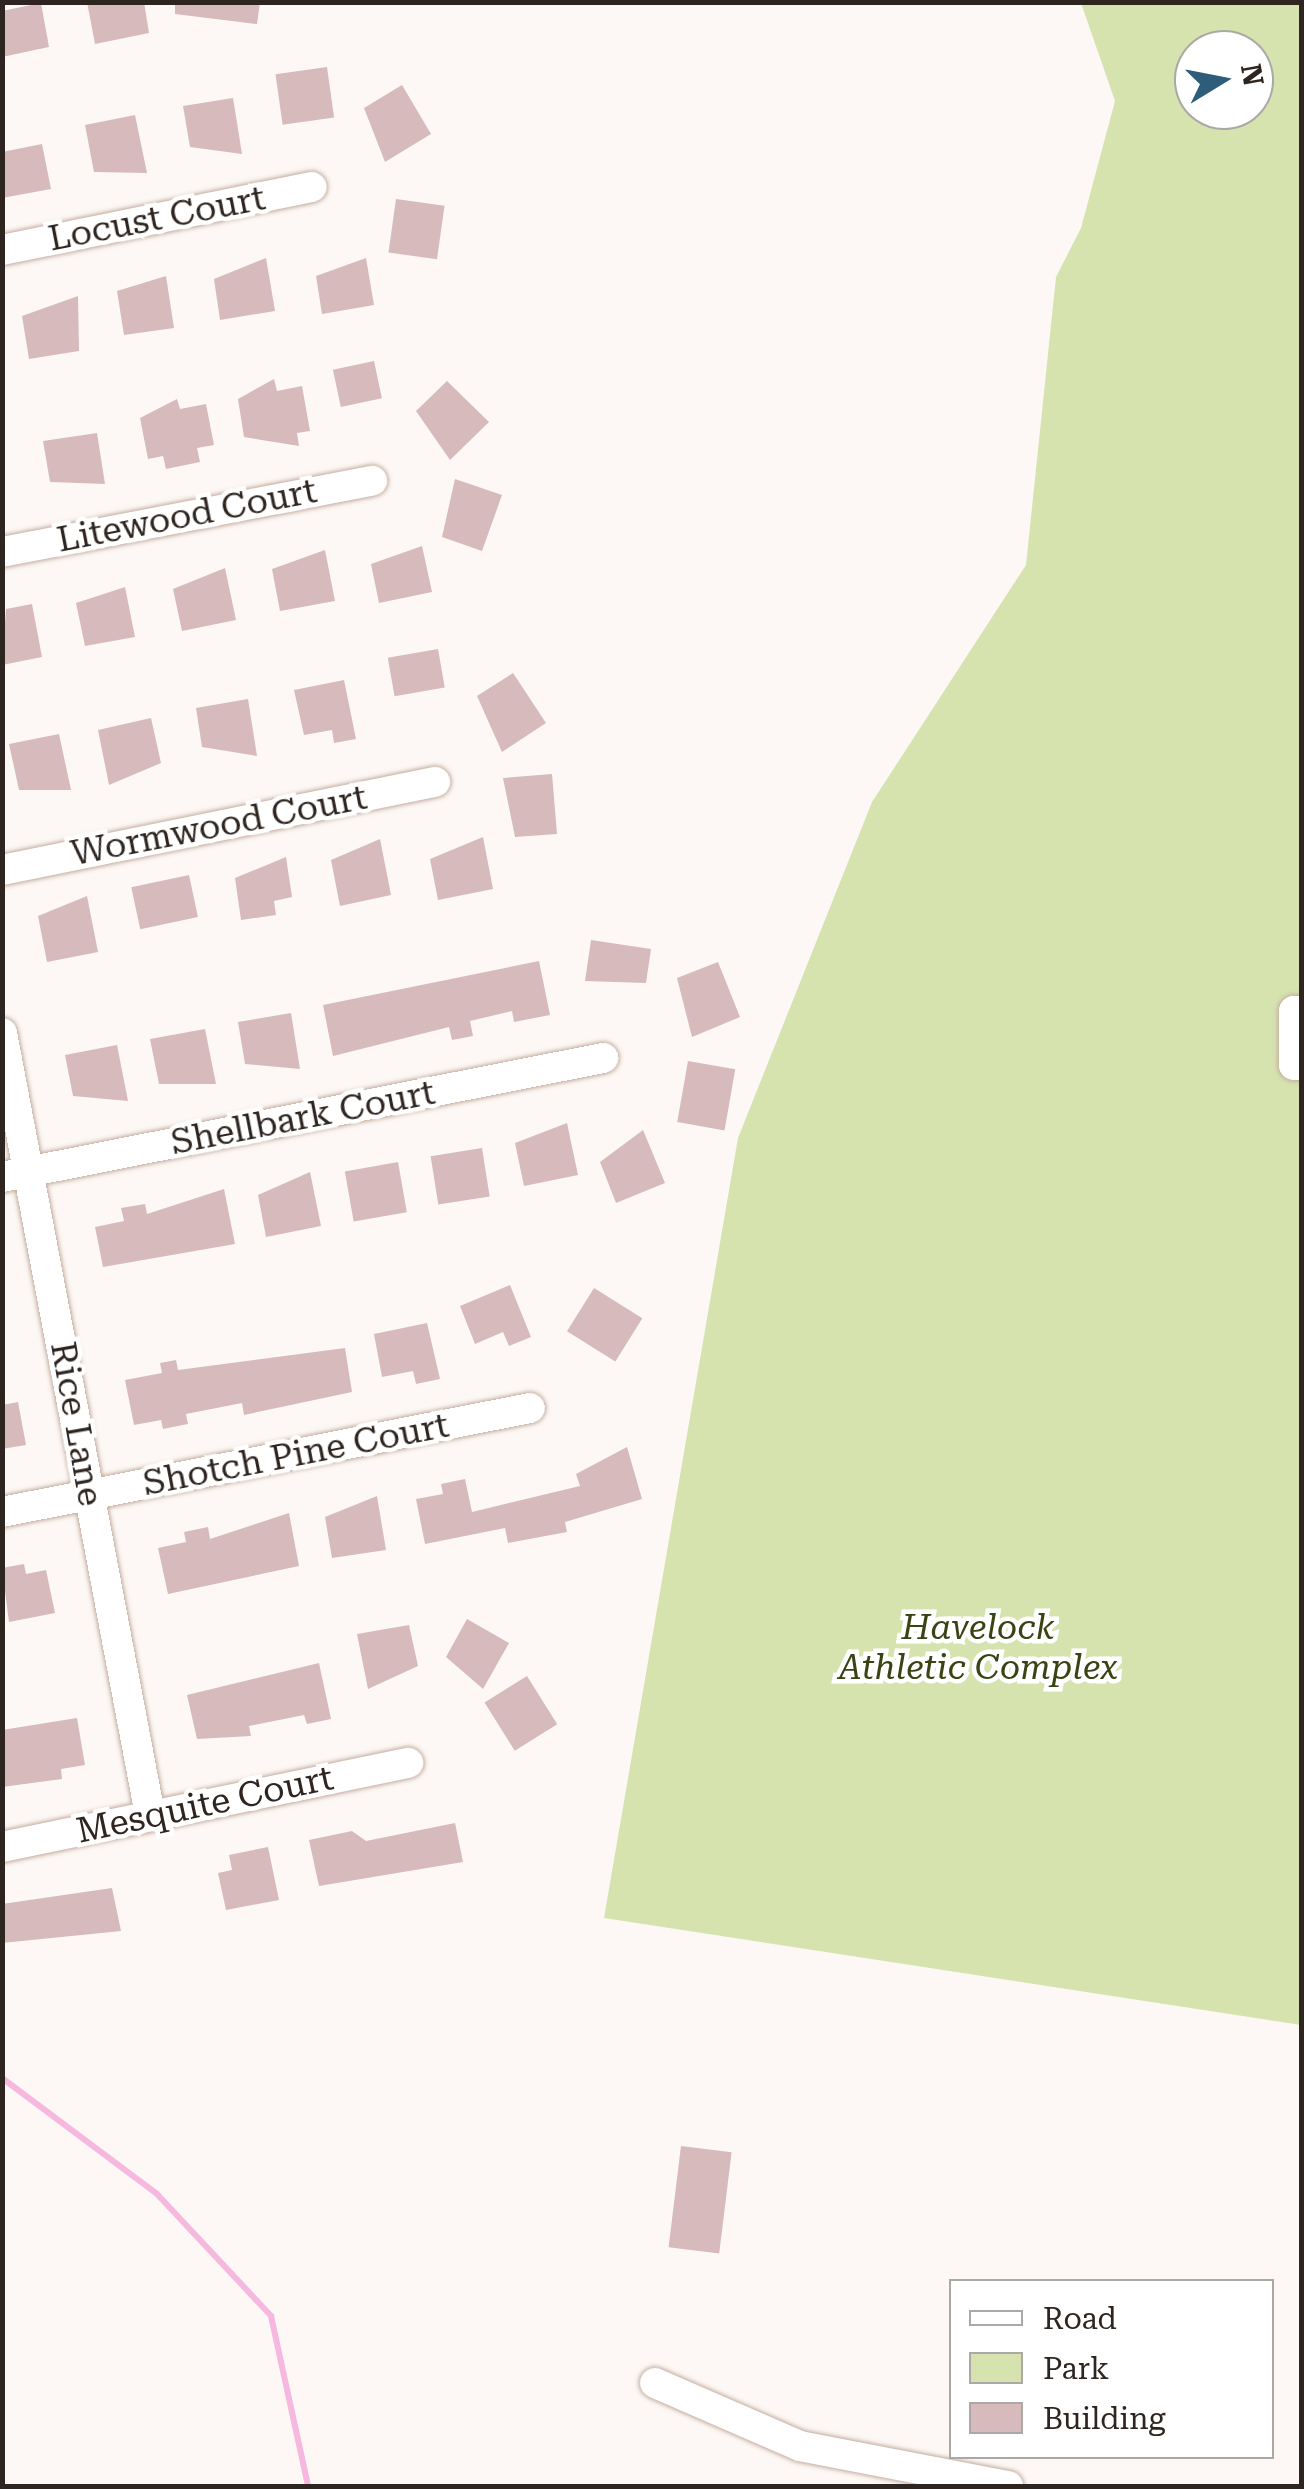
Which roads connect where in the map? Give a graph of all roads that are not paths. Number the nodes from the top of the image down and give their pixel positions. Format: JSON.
{"nodes":[{"id":1,"x":312,"y":187,"type":"dead end"},
{"id":2,"x":2,"y":250,"type":"edge"},
{"id":3,"x":372,"y":481,"type":"dead end"},
{"id":4,"x":2,"y":552,"type":"edge"},
{"id":5,"x":435,"y":782,"type":"dead end"},
{"id":6,"x":2,"y":870,"type":"edge"},
{"id":7,"x":1302,"y":1011,"type":"edge"},
{"id":8,"x":2,"y":1033,"type":"edge"},
{"id":9,"x":603,"y":1058,"type":"dead end"},
{"id":10,"x":1302,"y":1065,"type":"edge"},
{"id":11,"x":16,"y":1174,"type":"edge"},
{"id":12,"x":530,"y":1408,"type":"dead end"},
{"id":13,"x":89,"y":1496,"type":"junction"},
{"id":14,"x":2,"y":1512,"type":"edge"},
{"id":15,"x":408,"y":1763,"type":"dead end"},
{"id":16,"x":150,"y":1815,"type":"junction"},
{"id":17,"x":2,"y":1847,"type":"edge"},
{"id":18,"x":655,"y":2383,"type":"dead end"},
{"id":19,"x":1008,"y":2486,"type":"edge"}],
"edges":[{"from":1,"to":2,"type":"street","name":"Locust Court"},
{"from":3,"to":4,"type":"street","name":"Litewood Court"},
{"from":5,"to":6,"type":"street","name":"Wormwood Court"},
{"from":7,"to":10,"type":"street"},
{"from":8,"to":11,"type":"street","name":"Rice Lane"},
{"from":9,"to":11,"type":"street","name":"Shellbark Court"},
{"from":11,"to":13,"type":"street","name":"Rice Lane"},
{"from":12,"to":13,"type":"street","name":"Shotch Pine Court"},
{"from":13,"to":14,"type":"street","name":"Shotch Pine Court"},
{"from":13,"to":16,"type":"street","name":"Rice Lane"},
{"from":15,"to":16,"type":"street","name":"Mesquite Court"},
{"from":16,"to":17,"type":"street","name":"Mesquite Court"},
{"from":18,"to":19,"type":"street"}]}
